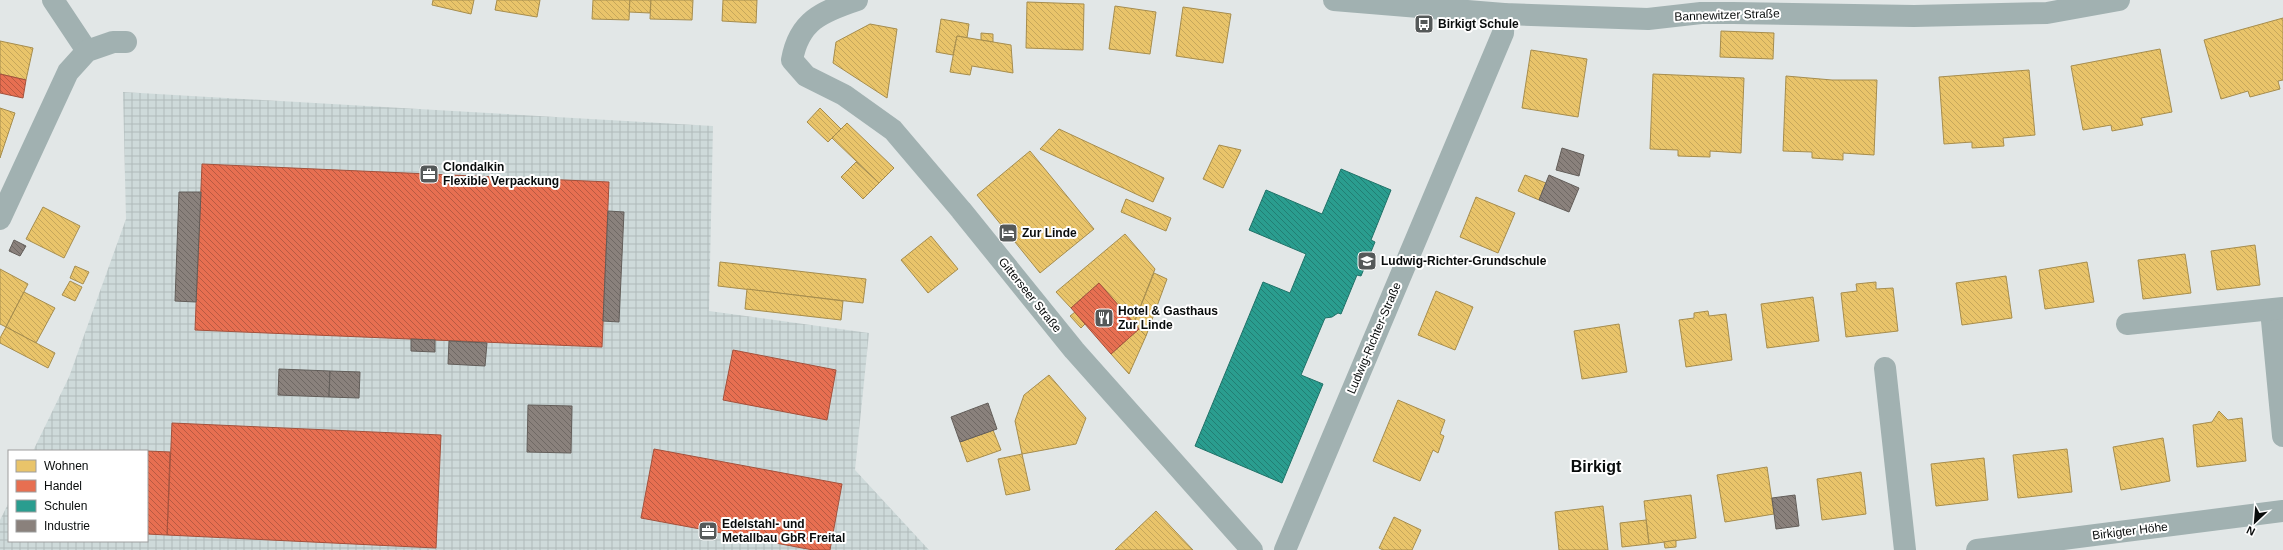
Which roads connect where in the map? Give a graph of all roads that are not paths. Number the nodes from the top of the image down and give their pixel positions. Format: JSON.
{"nodes":[{"id":1,"x":53,"y":0,"type":"edge"},
{"id":2,"x":857,"y":0,"type":"edge"},
{"id":3,"x":1334,"y":0,"type":"edge"},
{"id":4,"x":2119,"y":0,"type":"edge"},
{"id":5,"x":1504,"y":14,"type":"junction"},
{"id":6,"x":126,"y":42,"type":"dead end"},
{"id":7,"x":87,"y":51,"type":"junction"},
{"id":8,"x":0,"y":219,"type":"edge"},
{"id":9,"x":2277,"y":309,"type":"edge"},
{"id":10,"x":2127,"y":324,"type":"dead end"},
{"id":11,"x":1885,"y":368,"type":"dead end"},
{"id":12,"x":2283,"y":436,"type":"edge"},
{"id":13,"x":2283,"y":511,"type":"edge"},
{"id":14,"x":1252,"y":550,"type":"edge"},
{"id":15,"x":1285,"y":550,"type":"edge"},
{"id":16,"x":1905,"y":550,"type":"edge"},
{"id":17,"x":1977,"y":550,"type":"edge"}],
"edges":[{"from":1,"to":7,"type":"street"},
{"from":2,"to":14,"type":"street","name":"Gitterseer Straße"},
{"from":3,"to":5,"type":"street","name":"Bannewitzer Straße"},
{"from":4,"to":5,"type":"street","name":"Bannewitzer Straße"},
{"from":5,"to":15,"type":"street","name":"Ludwig-Richter-Straße"},
{"from":6,"to":7,"type":"street"},
{"from":7,"to":8,"type":"street"},
{"from":9,"to":10,"type":"street"},
{"from":9,"to":12,"type":"street"},
{"from":11,"to":16,"type":"street"},
{"from":13,"to":17,"type":"street","name":"Birkigter Höhe"}]}
